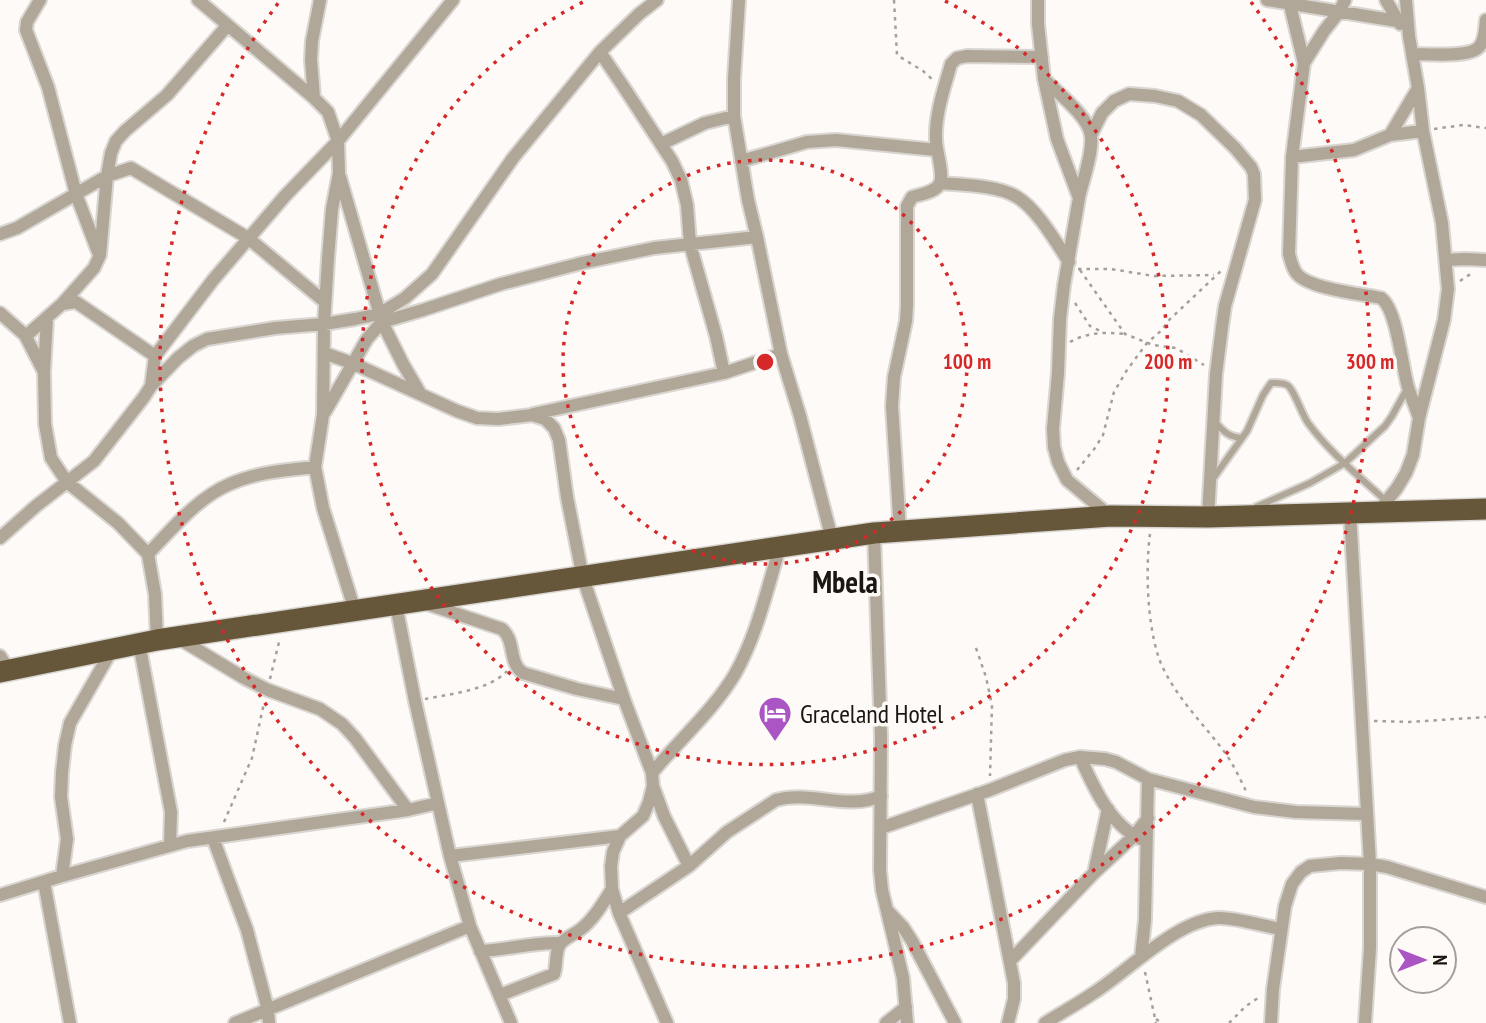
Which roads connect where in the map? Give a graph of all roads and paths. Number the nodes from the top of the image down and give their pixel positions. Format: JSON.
{"nodes":[{"id":1,"x":40,"y":0,"type":"edge"},
{"id":2,"x":198,"y":0,"type":"edge"},
{"id":3,"x":320,"y":0,"type":"edge"},
{"id":4,"x":453,"y":0,"type":"edge"},
{"id":5,"x":657,"y":0,"type":"edge"},
{"id":6,"x":739,"y":0,"type":"edge"},
{"id":7,"x":894,"y":0,"type":"edge"},
{"id":8,"x":1038,"y":0,"type":"edge"},
{"id":9,"x":1267,"y":0,"type":"edge"},
{"id":10,"x":1345,"y":0,"type":"edge"},
{"id":11,"x":1386,"y":0,"type":"edge"},
{"id":12,"x":1406,"y":0,"type":"edge"},
{"id":13,"x":1290,"y":5,"type":"junction"},
{"id":14,"x":1339,"y":12,"type":"junction"},
{"id":15,"x":1397,"y":20,"type":"junction"},
{"id":16,"x":1486,"y":23,"type":"edge"},
{"id":17,"x":227,"y":26,"type":"junction"},
{"id":18,"x":1409,"y":36,"type":"junction"},
{"id":19,"x":600,"y":52,"type":"junction"},
{"id":20,"x":1413,"y":54,"type":"junction"},
{"id":21,"x":1042,"y":57,"type":"junction"},
{"id":22,"x":1304,"y":63,"type":"junction"},
{"id":23,"x":1044,"y":79,"type":"junction"},
{"id":24,"x":1418,"y":88,"type":"junction"},
{"id":25,"x":943,"y":94,"type":"junction"},
{"id":26,"x":314,"y":98,"type":"junction"},
{"id":27,"x":734,"y":116,"type":"junction"},
{"id":28,"x":1486,"y":128,"type":"edge"},
{"id":29,"x":1423,"y":131,"type":"junction"},
{"id":30,"x":1091,"y":135,"type":"junction"},
{"id":31,"x":1390,"y":135,"type":"junction"},
{"id":32,"x":338,"y":141,"type":"junction"},
{"id":33,"x":661,"y":144,"type":"junction"},
{"id":34,"x":936,"y":150,"type":"junction"},
{"id":35,"x":1292,"y":157,"type":"junction"},
{"id":36,"x":741,"y":161,"type":"junction"},
{"id":37,"x":339,"y":173,"type":"junction"},
{"id":38,"x":107,"y":176,"type":"junction"},
{"id":39,"x":940,"y":183,"type":"junction"},
{"id":40,"x":76,"y":194,"type":"junction"},
{"id":41,"x":1079,"y":198,"type":"junction"},
{"id":42,"x":0,"y":234,"type":"edge"},
{"id":43,"x":757,"y":237,"type":"junction"},
{"id":44,"x":248,"y":238,"type":"junction"},
{"id":45,"x":690,"y":244,"type":"junction"},
{"id":46,"x":1239,"y":254,"type":"junction"},
{"id":47,"x":100,"y":255,"type":"junction"},
{"id":48,"x":1446,"y":260,"type":"junction"},
{"id":49,"x":1069,"y":262,"type":"junction"},
{"id":50,"x":1481,"y":265,"type":"edge"},
{"id":51,"x":1217,"y":275,"type":"junction"},
{"id":52,"x":1064,"y":285,"type":"junction"},
{"id":53,"x":1448,"y":289,"type":"junction"},
{"id":54,"x":325,"y":302,"type":"junction"},
{"id":55,"x":62,"y":304,"type":"junction"},
{"id":56,"x":0,"y":313,"type":"edge"},
{"id":57,"x":47,"y":318,"type":"junction"},
{"id":58,"x":380,"y":318,"type":"junction"},
{"id":59,"x":324,"y":324,"type":"junction"},
{"id":60,"x":1101,"y":332,"type":"junction"},
{"id":61,"x":1125,"y":334,"type":"junction"},
{"id":62,"x":25,"y":335,"type":"junction"},
{"id":63,"x":1147,"y":343,"type":"junction"},
{"id":64,"x":1058,"y":348,"type":"junction"},
{"id":65,"x":324,"y":353,"type":"junction"},
{"id":66,"x":780,"y":354,"type":"junction"},
{"id":67,"x":156,"y":356,"type":"junction"},
{"id":68,"x":352,"y":363,"type":"junction"},
{"id":69,"x":44,"y":372,"type":"junction"},
{"id":70,"x":724,"y":373,"type":"junction"},
{"id":71,"x":1216,"y":374,"type":"junction"},
{"id":72,"x":151,"y":386,"type":"junction"},
{"id":73,"x":1408,"y":387,"type":"junction"},
{"id":74,"x":420,"y":393,"type":"junction"},
{"id":75,"x":323,"y":415,"type":"junction"},
{"id":76,"x":532,"y":415,"type":"junction"},
{"id":77,"x":1419,"y":418,"type":"junction"},
{"id":78,"x":1214,"y":421,"type":"junction"},
{"id":79,"x":1242,"y":438,"type":"junction"},
{"id":80,"x":1345,"y":463,"type":"junction"},
{"id":81,"x":316,"y":467,"type":"junction"},
{"id":82,"x":1067,"y":480,"type":"junction"},
{"id":83,"x":66,"y":482,"type":"junction"},
{"id":84,"x":1210,"y":484,"type":"junction"},
{"id":85,"x":1382,"y":507,"type":"junction"},
{"id":86,"x":1486,"y":509,"type":"edge"},
{"id":87,"x":1350,"y":513,"type":"junction"},
{"id":88,"x":1111,"y":516,"type":"junction"},
{"id":89,"x":1235,"y":516,"type":"junction"},
{"id":90,"x":1152,"y":517,"type":"junction"},
{"id":91,"x":1208,"y":517,"type":"junction"},
{"id":92,"x":900,"y":531,"type":"junction"},
{"id":93,"x":874,"y":533,"type":"junction"},
{"id":94,"x":0,"y":538,"type":"edge"},
{"id":95,"x":832,"y":539,"type":"junction"},
{"id":96,"x":780,"y":547,"type":"junction"},
{"id":97,"x":148,"y":554,"type":"junction"},
{"id":98,"x":583,"y":578,"type":"junction"},
{"id":99,"x":421,"y":602,"type":"junction"},
{"id":100,"x":396,"y":605,"type":"junction"},
{"id":101,"x":355,"y":611,"type":"junction"},
{"id":102,"x":284,"y":621,"type":"junction"},
{"id":103,"x":158,"y":640,"type":"junction"},
{"id":104,"x":113,"y":648,"type":"junction"},
{"id":105,"x":976,"y":648,"type":"dead end"},
{"id":106,"x":514,"y":655,"type":"junction"},
{"id":107,"x":3,"y":666,"type":"edge"},
{"id":108,"x":268,"y":690,"type":"junction"},
{"id":109,"x":624,"y":699,"type":"junction"},
{"id":110,"x":415,"y":701,"type":"junction"},
{"id":111,"x":1486,"y":717,"type":"edge"},
{"id":112,"x":1362,"y":721,"type":"junction"},
{"id":113,"x":1080,"y":757,"type":"junction"},
{"id":114,"x":1148,"y":779,"type":"junction"},
{"id":115,"x":652,"y":780,"type":"junction"},
{"id":116,"x":990,"y":790,"type":"junction"},
{"id":117,"x":977,"y":794,"type":"junction"},
{"id":118,"x":881,"y":796,"type":"junction"},
{"id":119,"x":438,"y":803,"type":"junction"},
{"id":120,"x":1254,"y":807,"type":"junction"},
{"id":121,"x":1108,"y":809,"type":"junction"},
{"id":122,"x":408,"y":810,"type":"junction"},
{"id":123,"x":171,"y":812,"type":"junction"},
{"id":124,"x":1366,"y":814,"type":"junction"},
{"id":125,"x":1148,"y":818,"type":"junction"},
{"id":126,"x":881,"y":828,"type":"junction"},
{"id":127,"x":620,"y":836,"type":"junction"},
{"id":128,"x":1134,"y":836,"type":"junction"},
{"id":129,"x":216,"y":838,"type":"junction"},
{"id":130,"x":187,"y":841,"type":"junction"},
{"id":131,"x":1147,"y":842,"type":"junction"},
{"id":132,"x":170,"y":845,"type":"junction"},
{"id":133,"x":450,"y":856,"type":"junction"},
{"id":134,"x":1370,"y":864,"type":"junction"},
{"id":135,"x":689,"y":866,"type":"junction"},
{"id":136,"x":1094,"y":873,"type":"junction"},
{"id":137,"x":62,"y":876,"type":"junction"},
{"id":138,"x":44,"y":882,"type":"junction"},
{"id":139,"x":612,"y":889,"type":"junction"},
{"id":140,"x":0,"y":895,"type":"edge"},
{"id":141,"x":1486,"y":897,"type":"edge"},
{"id":142,"x":887,"y":909,"type":"junction"},
{"id":143,"x":619,"y":913,"type":"junction"},
{"id":144,"x":470,"y":926,"type":"junction"},
{"id":145,"x":1281,"y":929,"type":"junction"},
{"id":146,"x":560,"y":943,"type":"junction"},
{"id":147,"x":480,"y":951,"type":"junction"},
{"id":148,"x":1141,"y":957,"type":"junction"},
{"id":149,"x":1010,"y":961,"type":"junction"},
{"id":150,"x":1273,"y":989,"type":"junction"},
{"id":151,"x":500,"y":995,"type":"junction"},
{"id":152,"x":289,"y":1001,"type":"junction"},
{"id":153,"x":906,"y":1007,"type":"junction"},
{"id":154,"x":269,"y":1016,"type":"edge"},
{"id":155,"x":1156,"y":1021,"type":"edge"},
{"id":156,"x":70,"y":1023,"type":"edge"},
{"id":157,"x":235,"y":1023,"type":"edge"},
{"id":158,"x":276,"y":1023,"type":"edge"},
{"id":159,"x":511,"y":1023,"type":"edge"},
{"id":160,"x":667,"y":1023,"type":"edge"},
{"id":161,"x":886,"y":1023,"type":"edge"},
{"id":162,"x":907,"y":1023,"type":"edge"},
{"id":163,"x":955,"y":1023,"type":"edge"},
{"id":164,"x":1008,"y":1023,"type":"edge"},
{"id":165,"x":1045,"y":1023,"type":"edge"},
{"id":166,"x":1162,"y":1023,"type":"edge"},
{"id":167,"x":1229,"y":1023,"type":"edge"},
{"id":168,"x":1272,"y":1023,"type":"edge"},
{"id":169,"x":1366,"y":1023,"type":"edge"}],
"edges":[{"from":1,"to":40,"type":"street"},
{"from":2,"to":17,"type":"street"},
{"from":3,"to":26,"type":"street"},
{"from":4,"to":32,"type":"street"},
{"from":5,"to":19,"type":"street"},
{"from":6,"to":27,"type":"street"},
{"from":7,"to":25,"type":"path"},
{"from":8,"to":21,"type":"street"},
{"from":9,"to":13,"type":"street"},
{"from":10,"to":14,"type":"street"},
{"from":11,"to":15,"type":"street"},
{"from":12,"to":18,"type":"street"},
{"from":13,"to":14,"type":"street"},
{"from":13,"to":22,"type":"street"},
{"from":14,"to":15,"type":"street"},
{"from":14,"to":22,"type":"street"},
{"from":15,"to":18,"type":"street"},
{"from":16,"to":20,"type":"street"},
{"from":17,"to":26,"type":"street"},
{"from":17,"to":38,"type":"street"},
{"from":18,"to":20,"type":"street"},
{"from":19,"to":33,"type":"street"},
{"from":19,"to":58,"type":"street"},
{"from":20,"to":24,"type":"street"},
{"from":21,"to":23,"type":"street"},
{"from":21,"to":25,"type":"street"},
{"from":22,"to":35,"type":"street"},
{"from":23,"to":30,"type":"street"},
{"from":23,"to":41,"type":"street"},
{"from":24,"to":29,"type":"street"},
{"from":24,"to":31,"type":"street"},
{"from":25,"to":34,"type":"street"},
{"from":26,"to":32,"type":"street"},
{"from":27,"to":33,"type":"street"},
{"from":27,"to":36,"type":"street"},
{"from":28,"to":29,"type":"path"},
{"from":29,"to":31,"type":"street"},
{"from":29,"to":48,"type":"street"},
{"from":30,"to":41,"type":"street"},
{"from":30,"to":46,"type":"street"},
{"from":31,"to":35,"type":"street"},
{"from":32,"to":37,"type":"street"},
{"from":32,"to":44,"type":"street"},
{"from":33,"to":45,"type":"street"},
{"from":34,"to":36,"type":"street"},
{"from":34,"to":39,"type":"street"},
{"from":35,"to":73,"type":"street"},
{"from":36,"to":43,"type":"street"},
{"from":37,"to":54,"type":"street"},
{"from":37,"to":58,"type":"street"},
{"from":38,"to":40,"type":"street"},
{"from":38,"to":44,"type":"street"},
{"from":38,"to":47,"type":"street"},
{"from":39,"to":49,"type":"street"},
{"from":39,"to":92,"type":"street"},
{"from":40,"to":42,"type":"street"},
{"from":40,"to":47,"type":"street"},
{"from":41,"to":49,"type":"street"},
{"from":43,"to":45,"type":"street"},
{"from":43,"to":66,"type":"street"},
{"from":44,"to":54,"type":"street"},
{"from":44,"to":67,"type":"street"},
{"from":45,"to":58,"type":"street"},
{"from":45,"to":70,"type":"street"},
{"from":46,"to":51,"type":"path"},
{"from":46,"to":71,"type":"street"},
{"from":47,"to":55,"type":"street"},
{"from":48,"to":50,"type":"street"},
{"from":48,"to":53,"type":"street"},
{"from":49,"to":52,"type":"street"},
{"from":50,"to":53,"type":"path"},
{"from":51,"to":61,"type":"path"},
{"from":51,"to":63,"type":"path"},
{"from":52,"to":60,"type":"path"},
{"from":52,"to":64,"type":"street"},
{"from":53,"to":77,"type":"street"},
{"from":54,"to":59,"type":"street"},
{"from":55,"to":57,"type":"street"},
{"from":55,"to":67,"type":"street"},
{"from":56,"to":62,"type":"street"},
{"from":57,"to":62,"type":"street"},
{"from":57,"to":69,"type":"street"},
{"from":58,"to":59,"type":"street"},
{"from":58,"to":68,"type":"street"},
{"from":58,"to":74,"type":"street"},
{"from":59,"to":65,"type":"street"},
{"from":59,"to":72,"type":"street"},
{"from":60,"to":61,"type":"path"},
{"from":60,"to":64,"type":"path"},
{"from":61,"to":63,"type":"path"},
{"from":62,"to":69,"type":"street"},
{"from":63,"to":71,"type":"path"},
{"from":63,"to":82,"type":"path"},
{"from":64,"to":82,"type":"street"},
{"from":65,"to":68,"type":"street"},
{"from":65,"to":75,"type":"street"},
{"from":66,"to":70,"type":"street"},
{"from":66,"to":95,"type":"street"},
{"from":67,"to":72,"type":"street"},
{"from":68,"to":74,"type":"street"},
{"from":68,"to":75,"type":"street"},
{"from":69,"to":83,"type":"street"},
{"from":70,"to":76,"type":"street"},
{"from":71,"to":78,"type":"street"},
{"from":72,"to":83,"type":"street"},
{"from":73,"to":77,"type":"street"},
{"from":73,"to":80,"type":"lane"},
{"from":74,"to":76,"type":"street"},
{"from":75,"to":81,"type":"street"},
{"from":76,"to":98,"type":"street"},
{"from":77,"to":85,"type":"street"},
{"from":78,"to":79,"type":"lane"},
{"from":78,"to":84,"type":"street"},
{"from":79,"to":80,"type":"lane"},
{"from":79,"to":84,"type":"lane"},
{"from":80,"to":85,"type":"lane"},
{"from":80,"to":89,"type":"lane"},
{"from":81,"to":97,"type":"street"},
{"from":81,"to":101,"type":"street"},
{"from":82,"to":88,"type":"street"},
{"from":83,"to":94,"type":"street"},
{"from":83,"to":97,"type":"street"},
{"from":84,"to":91,"type":"street"},
{"from":85,"to":86,"type":"highway"},
{"from":85,"to":87,"type":"highway"},
{"from":87,"to":89,"type":"highway"},
{"from":87,"to":112,"type":"street"},
{"from":88,"to":90,"type":"highway"},
{"from":88,"to":92,"type":"highway"},
{"from":89,"to":91,"type":"highway"},
{"from":90,"to":91,"type":"highway"},
{"from":90,"to":120,"type":"path"},
{"from":92,"to":93,"type":"highway"},
{"from":93,"to":95,"type":"highway"},
{"from":93,"to":118,"type":"street"},
{"from":95,"to":96,"type":"highway"},
{"from":96,"to":98,"type":"highway"},
{"from":96,"to":115,"type":"street"},
{"from":97,"to":103,"type":"street"},
{"from":98,"to":99,"type":"highway"},
{"from":98,"to":109,"type":"street"},
{"from":99,"to":100,"type":"highway"},
{"from":99,"to":106,"type":"street"},
{"from":100,"to":101,"type":"highway"},
{"from":100,"to":110,"type":"street"},
{"from":101,"to":102,"type":"highway"},
{"from":102,"to":103,"type":"highway"},
{"from":102,"to":108,"type":"path"},
{"from":103,"to":104,"type":"highway"},
{"from":103,"to":108,"type":"street"},
{"from":103,"to":123,"type":"street"},
{"from":104,"to":107,"type":"highway"},
{"from":104,"to":137,"type":"street"},
{"from":105,"to":116,"type":"path"},
{"from":106,"to":109,"type":"street"},
{"from":106,"to":110,"type":"path"},
{"from":108,"to":122,"type":"street"},
{"from":108,"to":129,"type":"path"},
{"from":109,"to":115,"type":"street"},
{"from":110,"to":119,"type":"street"},
{"from":111,"to":112,"type":"path"},
{"from":112,"to":124,"type":"street"},
{"from":113,"to":114,"type":"street"},
{"from":113,"to":116,"type":"street"},
{"from":113,"to":121,"type":"street"},
{"from":114,"to":120,"type":"street"},
{"from":114,"to":125,"type":"street"},
{"from":115,"to":127,"type":"street"},
{"from":115,"to":135,"type":"street"},
{"from":116,"to":117,"type":"street"},
{"from":117,"to":126,"type":"street"},
{"from":117,"to":149,"type":"street"},
{"from":118,"to":126,"type":"street"},
{"from":118,"to":135,"type":"street"},
{"from":119,"to":122,"type":"street"},
{"from":119,"to":133,"type":"street"},
{"from":120,"to":124,"type":"street"},
{"from":121,"to":128,"type":"street"},
{"from":121,"to":136,"type":"street"},
{"from":122,"to":129,"type":"street"},
{"from":123,"to":130,"type":"street"},
{"from":123,"to":132,"type":"street"},
{"from":124,"to":134,"type":"street"},
{"from":125,"to":128,"type":"street"},
{"from":125,"to":131,"type":"street"},
{"from":126,"to":142,"type":"street"},
{"from":127,"to":133,"type":"street"},
{"from":127,"to":139,"type":"street"},
{"from":128,"to":131,"type":"street"},
{"from":128,"to":136,"type":"street"},
{"from":129,"to":130,"type":"street"},
{"from":129,"to":154,"type":"street"},
{"from":130,"to":132,"type":"street"},
{"from":131,"to":148,"type":"street"},
{"from":132,"to":137,"type":"street"},
{"from":133,"to":144,"type":"street"},
{"from":134,"to":141,"type":"street"},
{"from":134,"to":145,"type":"street"},
{"from":134,"to":169,"type":"street"},
{"from":135,"to":143,"type":"street"},
{"from":136,"to":149,"type":"street"},
{"from":137,"to":138,"type":"street"},
{"from":138,"to":140,"type":"street"},
{"from":138,"to":156,"type":"street"},
{"from":139,"to":143,"type":"street"},
{"from":139,"to":146,"type":"street"},
{"from":142,"to":153,"type":"street"},
{"from":142,"to":163,"type":"street"},
{"from":143,"to":160,"type":"street"},
{"from":144,"to":147,"type":"street"},
{"from":144,"to":152,"type":"street"},
{"from":145,"to":148,"type":"street"},
{"from":145,"to":150,"type":"street"},
{"from":146,"to":147,"type":"street"},
{"from":146,"to":151,"type":"street"},
{"from":147,"to":151,"type":"street"},
{"from":148,"to":155,"type":"path"},
{"from":148,"to":165,"type":"street"},
{"from":149,"to":164,"type":"street"},
{"from":150,"to":167,"type":"path"},
{"from":150,"to":168,"type":"street"},
{"from":151,"to":159,"type":"street"},
{"from":152,"to":154,"type":"street"},
{"from":152,"to":158,"type":"street"},
{"from":153,"to":161,"type":"street"},
{"from":153,"to":162,"type":"street"},
{"from":154,"to":157,"type":"street"},
{"from":155,"to":166,"type":"path"}]}
